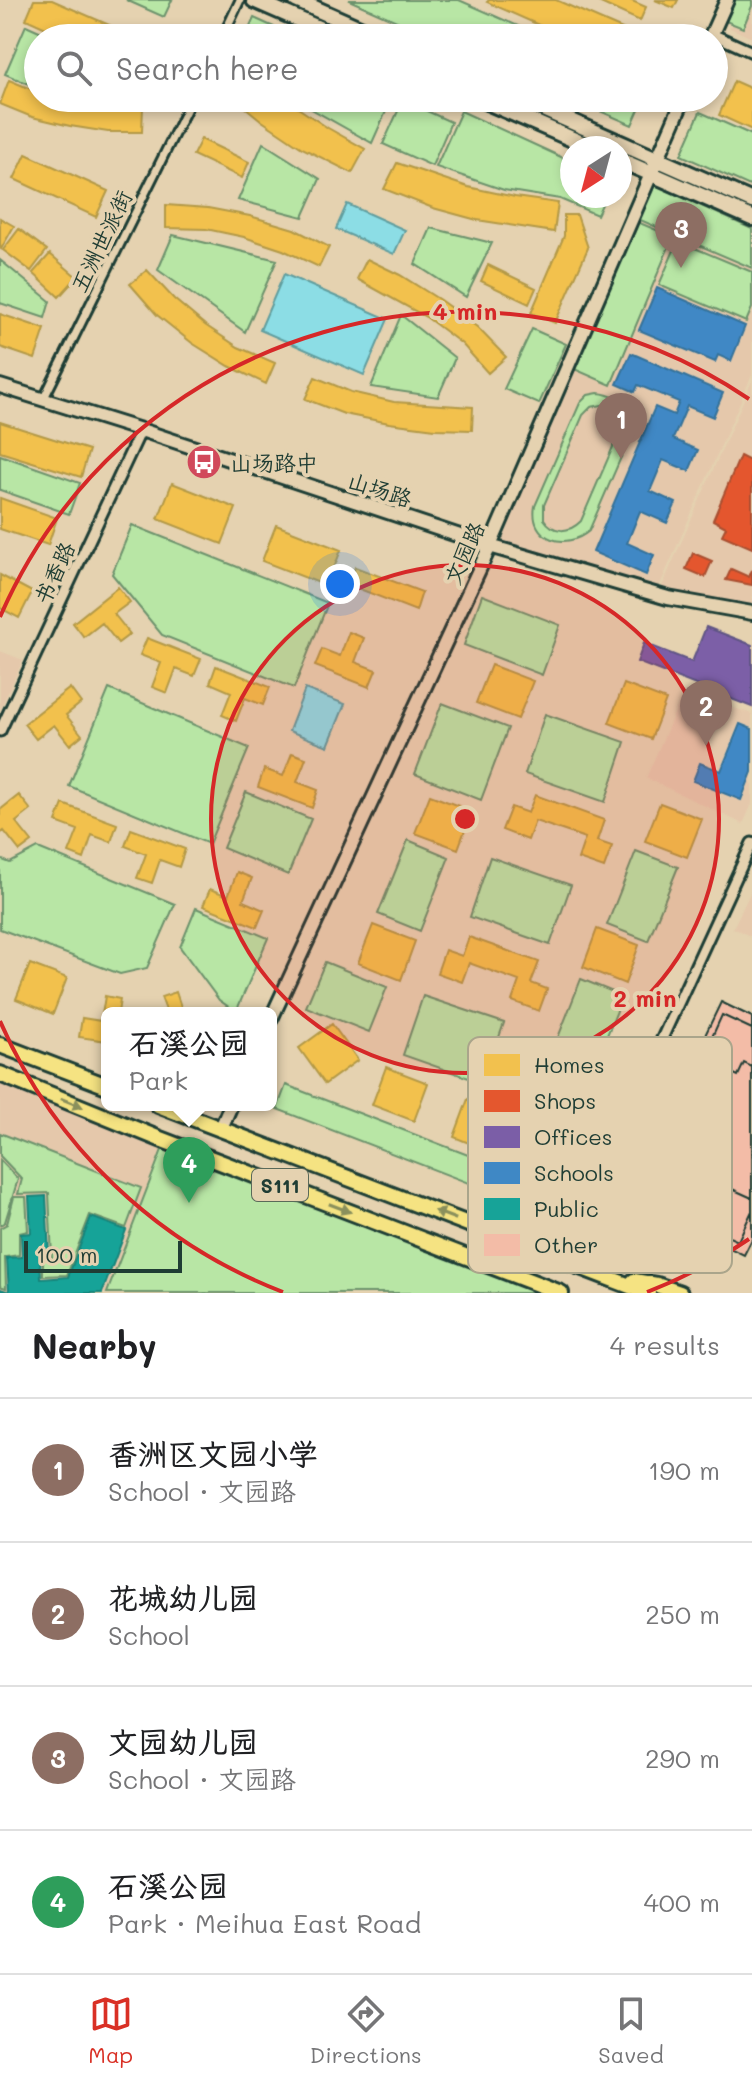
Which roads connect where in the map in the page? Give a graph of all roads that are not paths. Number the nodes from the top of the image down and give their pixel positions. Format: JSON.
{"nodes":[{"id":1,"x":240,"y":0,"type":"edge"},
{"id":2,"x":254,"y":0,"type":"edge"},
{"id":3,"x":296,"y":0,"type":"edge"},
{"id":4,"x":727,"y":0,"type":"edge"},
{"id":5,"x":229,"y":24,"type":"edge"},
{"id":6,"x":309,"y":24,"type":"edge"},
{"id":7,"x":350,"y":24,"type":"edge"},
{"id":8,"x":716,"y":24,"type":"edge"},
{"id":9,"x":728,"y":43,"type":"edge"},
{"id":10,"x":752,"y":52,"type":"edge"},
{"id":11,"x":185,"y":112,"type":"edge"},
{"id":12,"x":510,"y":112,"type":"edge"},
{"id":13,"x":546,"y":112,"type":"edge"},
{"id":14,"x":678,"y":112,"type":"edge"},
{"id":15,"x":565,"y":136,"type":"edge"},
{"id":16,"x":632,"y":162,"type":"edge"},
{"id":17,"x":653,"y":166,"type":"junction"},
{"id":18,"x":752,"y":201,"type":"edge"},
{"id":19,"x":752,"y":218,"type":"edge"},
{"id":20,"x":0,"y":386,"type":"edge"},
{"id":21,"x":43,"y":400,"type":"junction"},
{"id":22,"x":141,"y":430,"type":"junction"},
{"id":23,"x":490,"y":546,"type":"junction"},
{"id":24,"x":752,"y":613,"type":"edge"},
{"id":25,"x":0,"y":731,"type":"edge"},
{"id":26,"x":752,"y":843,"type":"edge"},
{"id":27,"x":277,"y":1007,"type":"edge"},
{"id":28,"x":663,"y":1037,"type":"edge"},
{"id":29,"x":0,"y":1045,"type":"edge"},
{"id":30,"x":0,"y":1074,"type":"edge"},
{"id":31,"x":101,"y":1084,"type":"edge"},
{"id":32,"x":174,"y":1111,"type":"edge"},
{"id":33,"x":228,"y":1111,"type":"edge"},
{"id":34,"x":221,"y":1128,"type":"junction"},
{"id":35,"x":468,"y":1224,"type":"edge"},
{"id":36,"x":468,"y":1257,"type":"edge"},
{"id":37,"x":509,"y":1273,"type":"edge"},
{"id":38,"x":594,"y":1273,"type":"edge"},
{"id":39,"x":605,"y":1277,"type":"junction"},
{"id":40,"x":561,"y":1293,"type":"edge"},
{"id":41,"x":648,"y":1293,"type":"edge"},
{"id":42,"x":680,"y":1293,"type":"edge"}],
"edges":[{"from":1,"to":5,"type":"street"},
{"from":2,"to":6,"type":"main road"},
{"from":3,"to":7,"type":"main road"},
{"from":4,"to":8,"type":"street"},
{"from":9,"to":10,"type":"street"},
{"from":11,"to":21,"type":"street","name":"五洲世派街"},
{"from":12,"to":15,"type":"main road"},
{"from":13,"to":17,"type":"main road"},
{"from":14,"to":17,"type":"street","name":"文园路"},
{"from":16,"to":17,"type":"main road"},
{"from":17,"to":18,"type":"main road"},
{"from":17,"to":19,"type":"main road"},
{"from":17,"to":23,"type":"street","name":"文园路"},
{"from":20,"to":21,"type":"street","name":"山场路"},
{"from":21,"to":22,"type":"street","name":"山场路"},
{"from":22,"to":23,"type":"street","name":"山场路"},
{"from":22,"to":25,"type":"street","name":"书香路"},
{"from":23,"to":24,"type":"street","name":"山场路"},
{"from":23,"to":27,"type":"street","name":"文园路"},
{"from":26,"to":28,"type":"street"},
{"from":29,"to":31,"type":"main road"},
{"from":30,"to":36,"type":"main road","number":"S111","one_way":true},
{"from":32,"to":34,"type":"main road","number":"S111"},
{"from":33,"to":34,"type":"street"},
{"from":35,"to":34,"type":"main road","number":"S111","one_way":true},
{"from":37,"to":40,"type":"main road","number":"S111","one_way":true},
{"from":38,"to":39,"type":"main road","number":"S111"},
{"from":39,"to":41,"type":"main road","number":"S111"},
{"from":39,"to":42,"type":"main road"}]}
